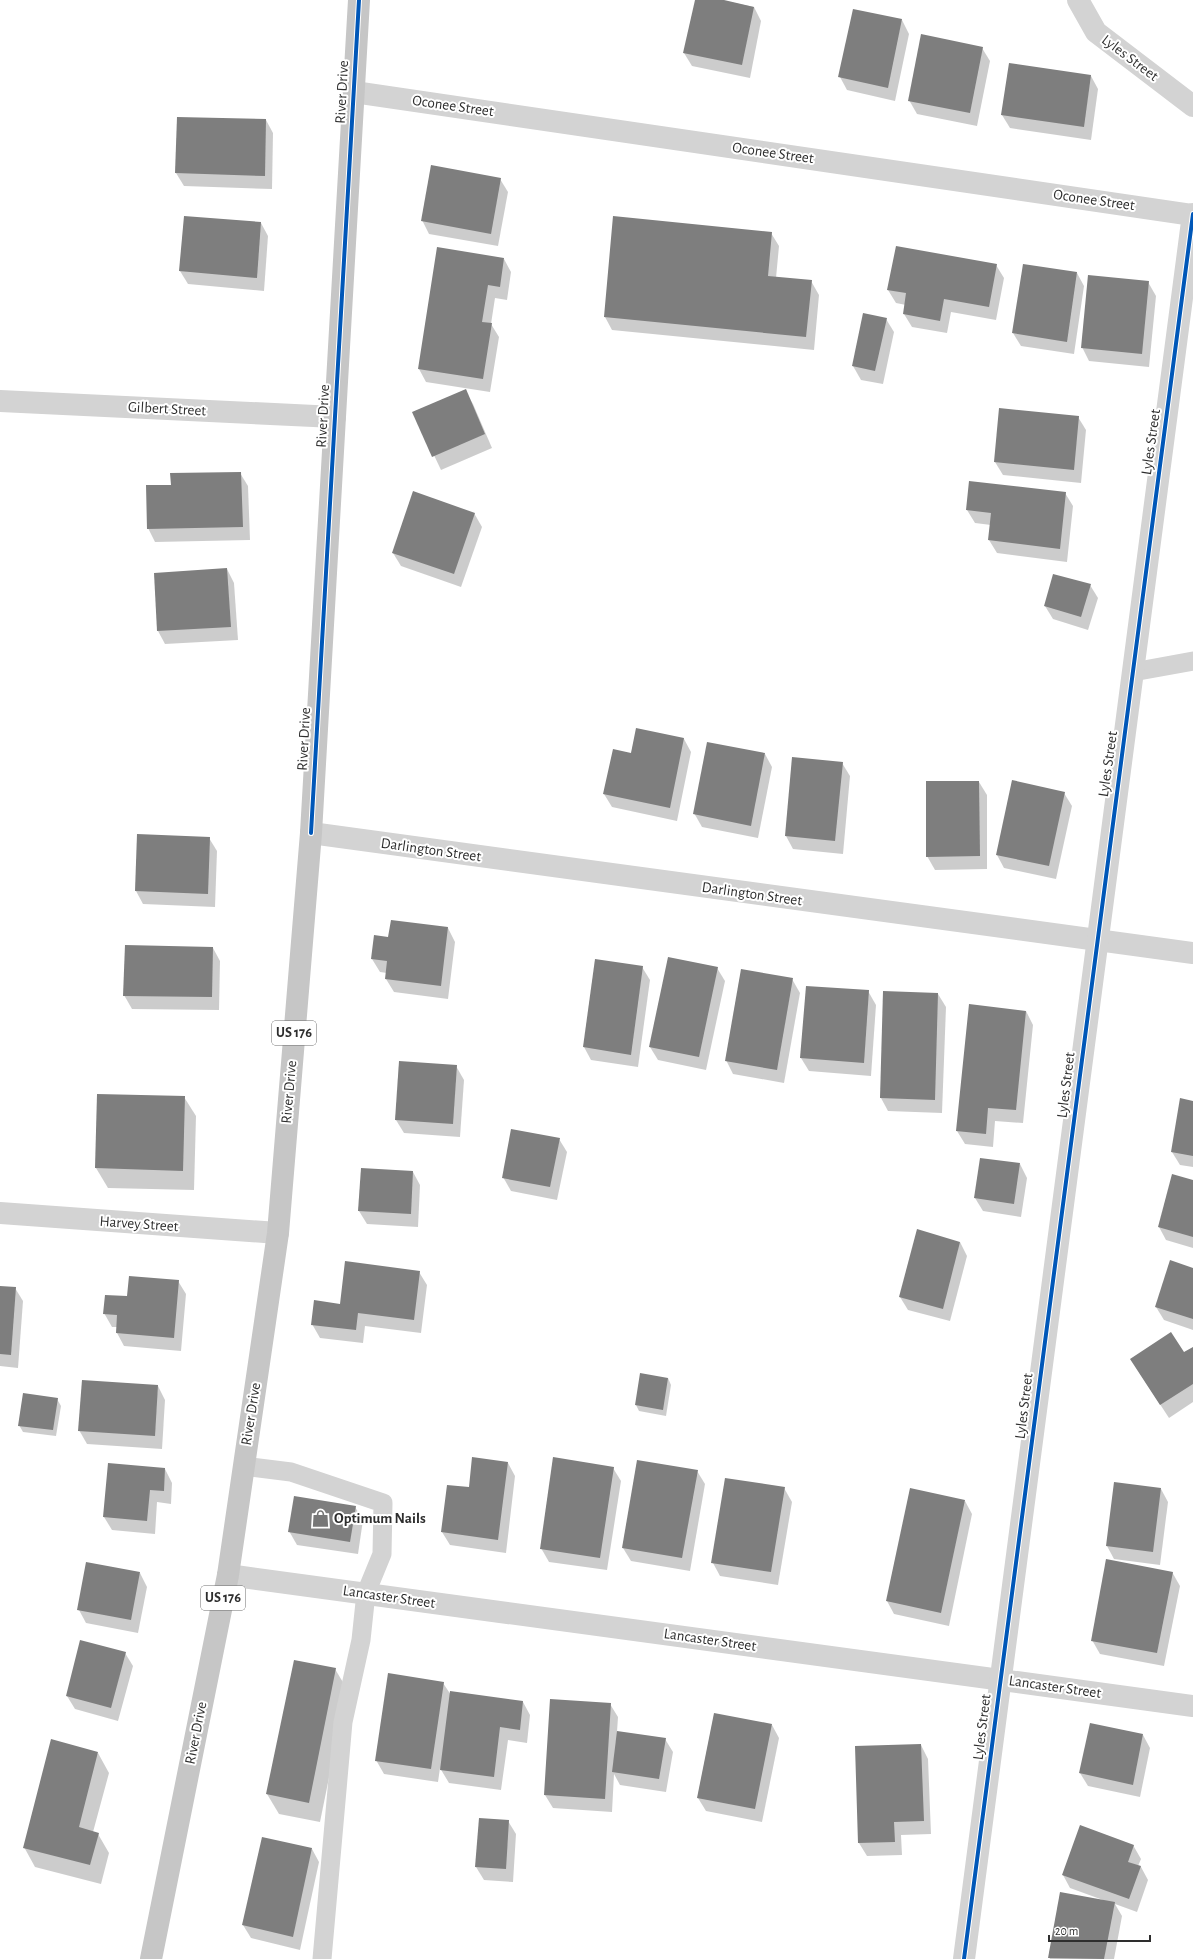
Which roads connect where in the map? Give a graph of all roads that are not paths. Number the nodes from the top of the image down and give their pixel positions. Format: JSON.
{"nodes":[{"id":1,"x":359,"y":0,"type":"edge"},
{"id":2,"x":1078,"y":0,"type":"edge"},
{"id":3,"x":354,"y":92,"type":"junction"},
{"id":4,"x":1193,"y":106,"type":"edge"},
{"id":5,"x":1193,"y":214,"type":"edge"},
{"id":6,"x":0,"y":401,"type":"edge"},
{"id":7,"x":335,"y":417,"type":"junction"},
{"id":8,"x":1193,"y":661,"type":"edge"},
{"id":9,"x":1133,"y":672,"type":"junction"},
{"id":10,"x":311,"y":833,"type":"junction"},
{"id":11,"x":1097,"y":940,"type":"junction"},
{"id":12,"x":1193,"y":953,"type":"edge"},
{"id":13,"x":0,"y":1213,"type":"edge"},
{"id":14,"x":278,"y":1233,"type":"junction"},
{"id":15,"x":243,"y":1466,"type":"junction"},
{"id":16,"x":228,"y":1575,"type":"junction"},
{"id":17,"x":366,"y":1593,"type":"junction"},
{"id":18,"x":1000,"y":1680,"type":"junction"},
{"id":19,"x":1193,"y":1706,"type":"edge"},
{"id":20,"x":151,"y":1959,"type":"edge"},
{"id":21,"x":322,"y":1959,"type":"edge"},
{"id":22,"x":964,"y":1959,"type":"edge"}],
"edges":[{"from":1,"to":3,"type":"main road","name":"River Drive","number":"US 176"},
{"from":2,"to":4,"type":"street","name":"Lyles Street"},
{"from":3,"to":5,"type":"street","name":"Oconee Street"},
{"from":3,"to":7,"type":"main road","name":"River Drive","number":"US 176"},
{"from":5,"to":9,"type":"street","name":"Lyles Street"},
{"from":6,"to":7,"type":"street","name":"Gilbert Street"},
{"from":7,"to":10,"type":"main road","name":"River Drive","number":"US 176"},
{"from":8,"to":9,"type":"lane"},
{"from":9,"to":11,"type":"street","name":"Lyles Street"},
{"from":10,"to":11,"type":"street","name":"Darlington Street"},
{"from":10,"to":14,"type":"main road","name":"River Drive","number":"US 176"},
{"from":11,"to":12,"type":"street","name":"Darlington Street"},
{"from":11,"to":18,"type":"street","name":"Lyles Street"},
{"from":13,"to":14,"type":"street","name":"Harvey Street"},
{"from":14,"to":15,"type":"main road","name":"River Drive","number":"US 176"},
{"from":15,"to":16,"type":"main road","name":"River Drive","number":"US 176"},
{"from":15,"to":17,"type":"lane"},
{"from":16,"to":17,"type":"street","name":"Lancaster Street"},
{"from":16,"to":20,"type":"main road","name":"River Drive","number":"US 176"},
{"from":17,"to":18,"type":"street","name":"Lancaster Street"},
{"from":17,"to":21,"type":"lane"},
{"from":18,"to":19,"type":"street","name":"Lancaster Street"},
{"from":18,"to":22,"type":"street","name":"Lyles Street"}]}
